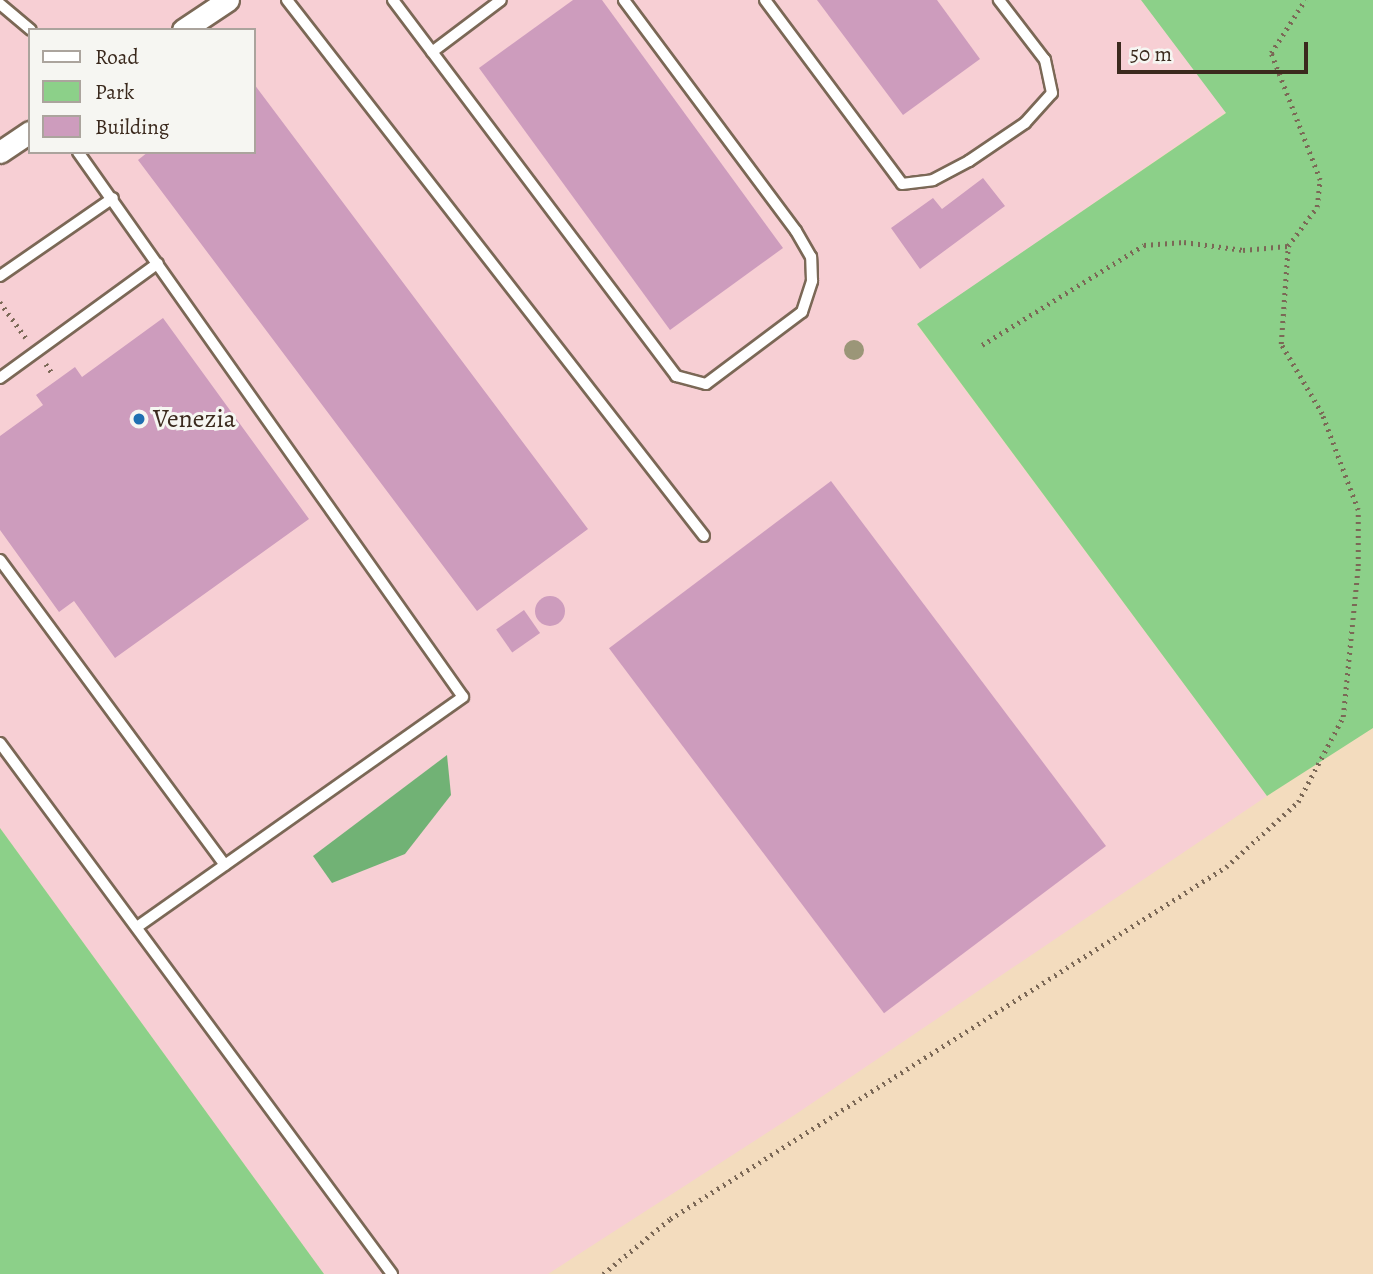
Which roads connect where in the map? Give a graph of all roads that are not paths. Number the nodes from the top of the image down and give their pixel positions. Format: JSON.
{"nodes":[{"id":1,"x":228,"y":0,"type":"edge"},
{"id":2,"x":287,"y":0,"type":"edge"},
{"id":3,"x":393,"y":0,"type":"edge"},
{"id":4,"x":501,"y":0,"type":"edge"},
{"id":5,"x":624,"y":0,"type":"edge"},
{"id":6,"x":765,"y":0,"type":"edge"},
{"id":7,"x":999,"y":0,"type":"edge"},
{"id":8,"x":0,"y":4,"type":"edge"},
{"id":9,"x":29,"y":28,"type":"edge"},
{"id":10,"x":186,"y":28,"type":"edge"},
{"id":11,"x":432,"y":52,"type":"junction"},
{"id":12,"x":28,"y":133,"type":"edge"},
{"id":13,"x":0,"y":152,"type":"edge"},
{"id":14,"x":80,"y":154,"type":"edge"},
{"id":15,"x":113,"y":198,"type":"junction"},
{"id":16,"x":158,"y":263,"type":"junction"},
{"id":17,"x":0,"y":276,"type":"edge"},
{"id":18,"x":0,"y":378,"type":"edge"},
{"id":19,"x":704,"y":536,"type":"dead end"},
{"id":20,"x":0,"y":560,"type":"edge"},
{"id":21,"x":0,"y":743,"type":"edge"},
{"id":22,"x":225,"y":865,"type":"junction"},
{"id":23,"x":138,"y":926,"type":"junction"},
{"id":24,"x":392,"y":1274,"type":"edge"}],
"edges":[{"from":1,"to":10,"type":"street"},
{"from":2,"to":19,"type":"lane"},
{"from":3,"to":11,"type":"lane"},
{"from":4,"to":11,"type":"lane"},
{"from":5,"to":11,"type":"lane"},
{"from":6,"to":7,"type":"lane"},
{"from":8,"to":9,"type":"lane"},
{"from":12,"to":13,"type":"street"},
{"from":14,"to":15,"type":"lane"},
{"from":15,"to":16,"type":"lane"},
{"from":15,"to":17,"type":"lane"},
{"from":16,"to":18,"type":"lane"},
{"from":16,"to":22,"type":"lane"},
{"from":20,"to":22,"type":"lane"},
{"from":21,"to":23,"type":"lane"},
{"from":22,"to":23,"type":"lane"},
{"from":23,"to":24,"type":"lane"}]}
